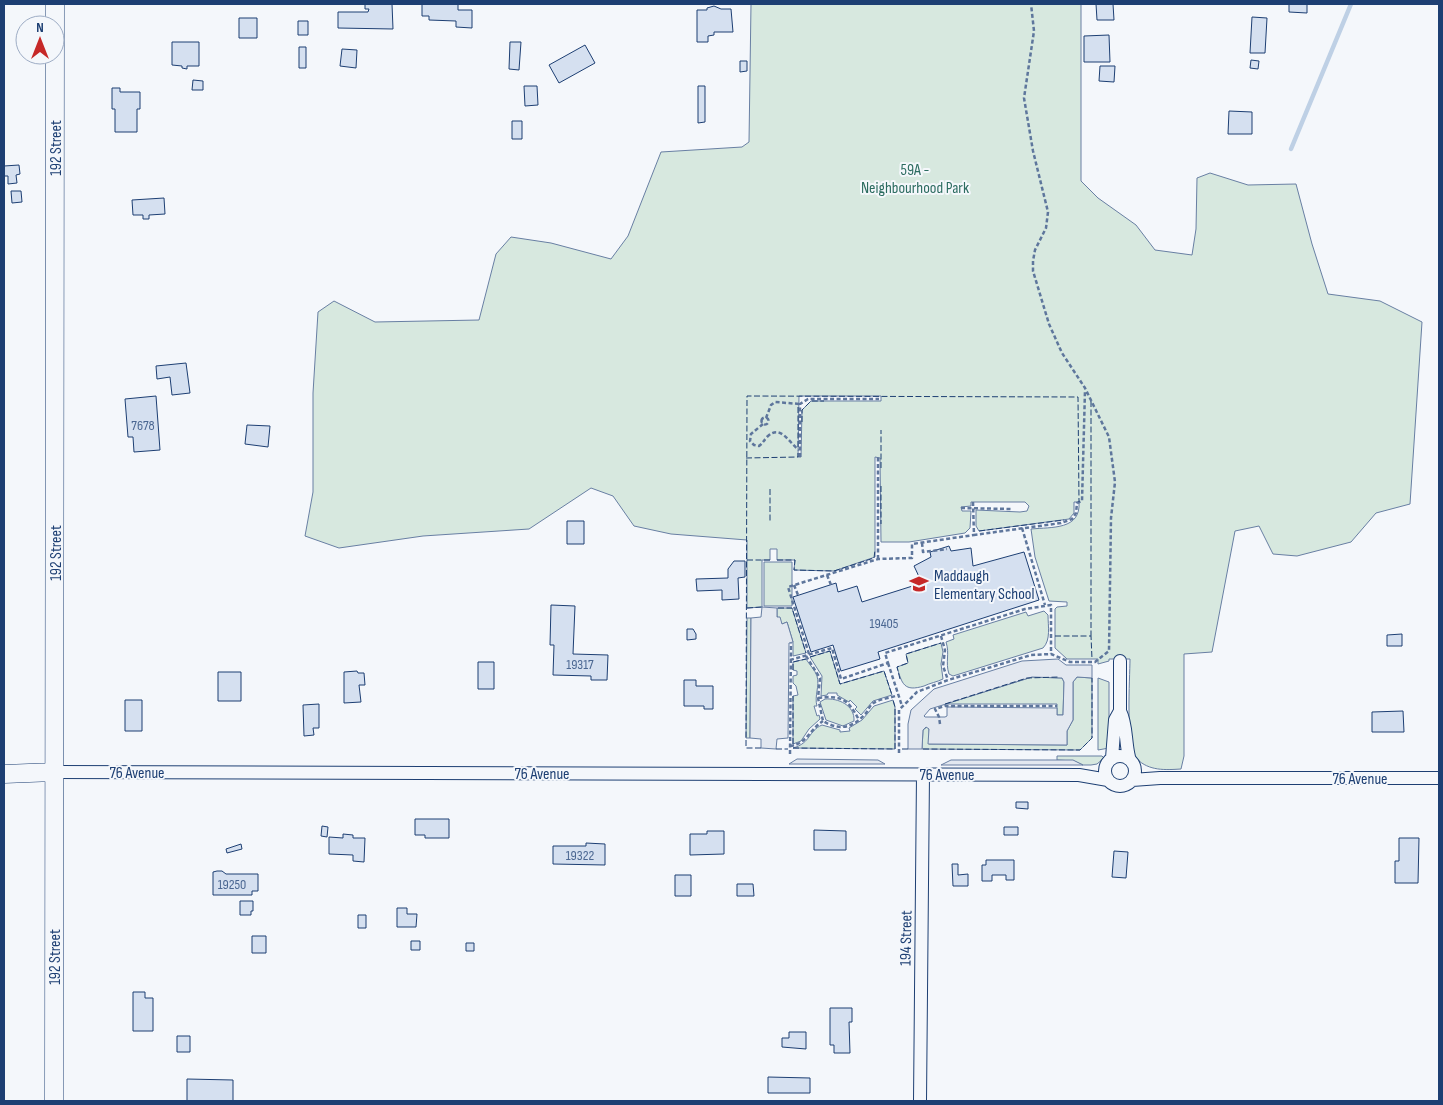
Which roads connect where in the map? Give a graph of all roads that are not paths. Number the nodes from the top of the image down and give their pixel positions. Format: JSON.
{"nodes":[{"id":1,"x":55,"y":4,"type":"edge"},
{"id":2,"x":1120,"y":660,"type":"dead end"},
{"id":3,"x":1120,"y":711,"type":"junction"},
{"id":4,"x":1129,"y":758,"type":"junction"},
{"id":5,"x":1108,"y":769,"type":"junction"},
{"id":6,"x":54,"y":772,"type":"junction"},
{"id":7,"x":4,"y":774,"type":"edge"},
{"id":8,"x":923,"y":774,"type":"junction"},
{"id":9,"x":1134,"y":775,"type":"junction"},
{"id":10,"x":1439,"y":778,"type":"edge"},
{"id":11,"x":54,"y":1101,"type":"edge"},
{"id":12,"x":920,"y":1101,"type":"edge"}],
"edges":[{"from":1,"to":6,"type":"main road","name":"192 Street"},
{"from":2,"to":3,"type":"street"},
{"from":3,"to":4,"type":"street"},
{"from":3,"to":5,"type":"street"},
{"from":4,"to":5,"type":"street"},
{"from":4,"to":9,"type":"street"},
{"from":5,"to":8,"type":"street","name":"76 Avenue"},
{"from":5,"to":9,"type":"street"},
{"from":6,"to":7,"type":"main road","name":"76 Avenue"},
{"from":6,"to":8,"type":"street","name":"76 Avenue"},
{"from":6,"to":11,"type":"main road","name":"192 Street"},
{"from":8,"to":12,"type":"street","name":"194 Street"},
{"from":9,"to":10,"type":"street","name":"76 Avenue"}]}
